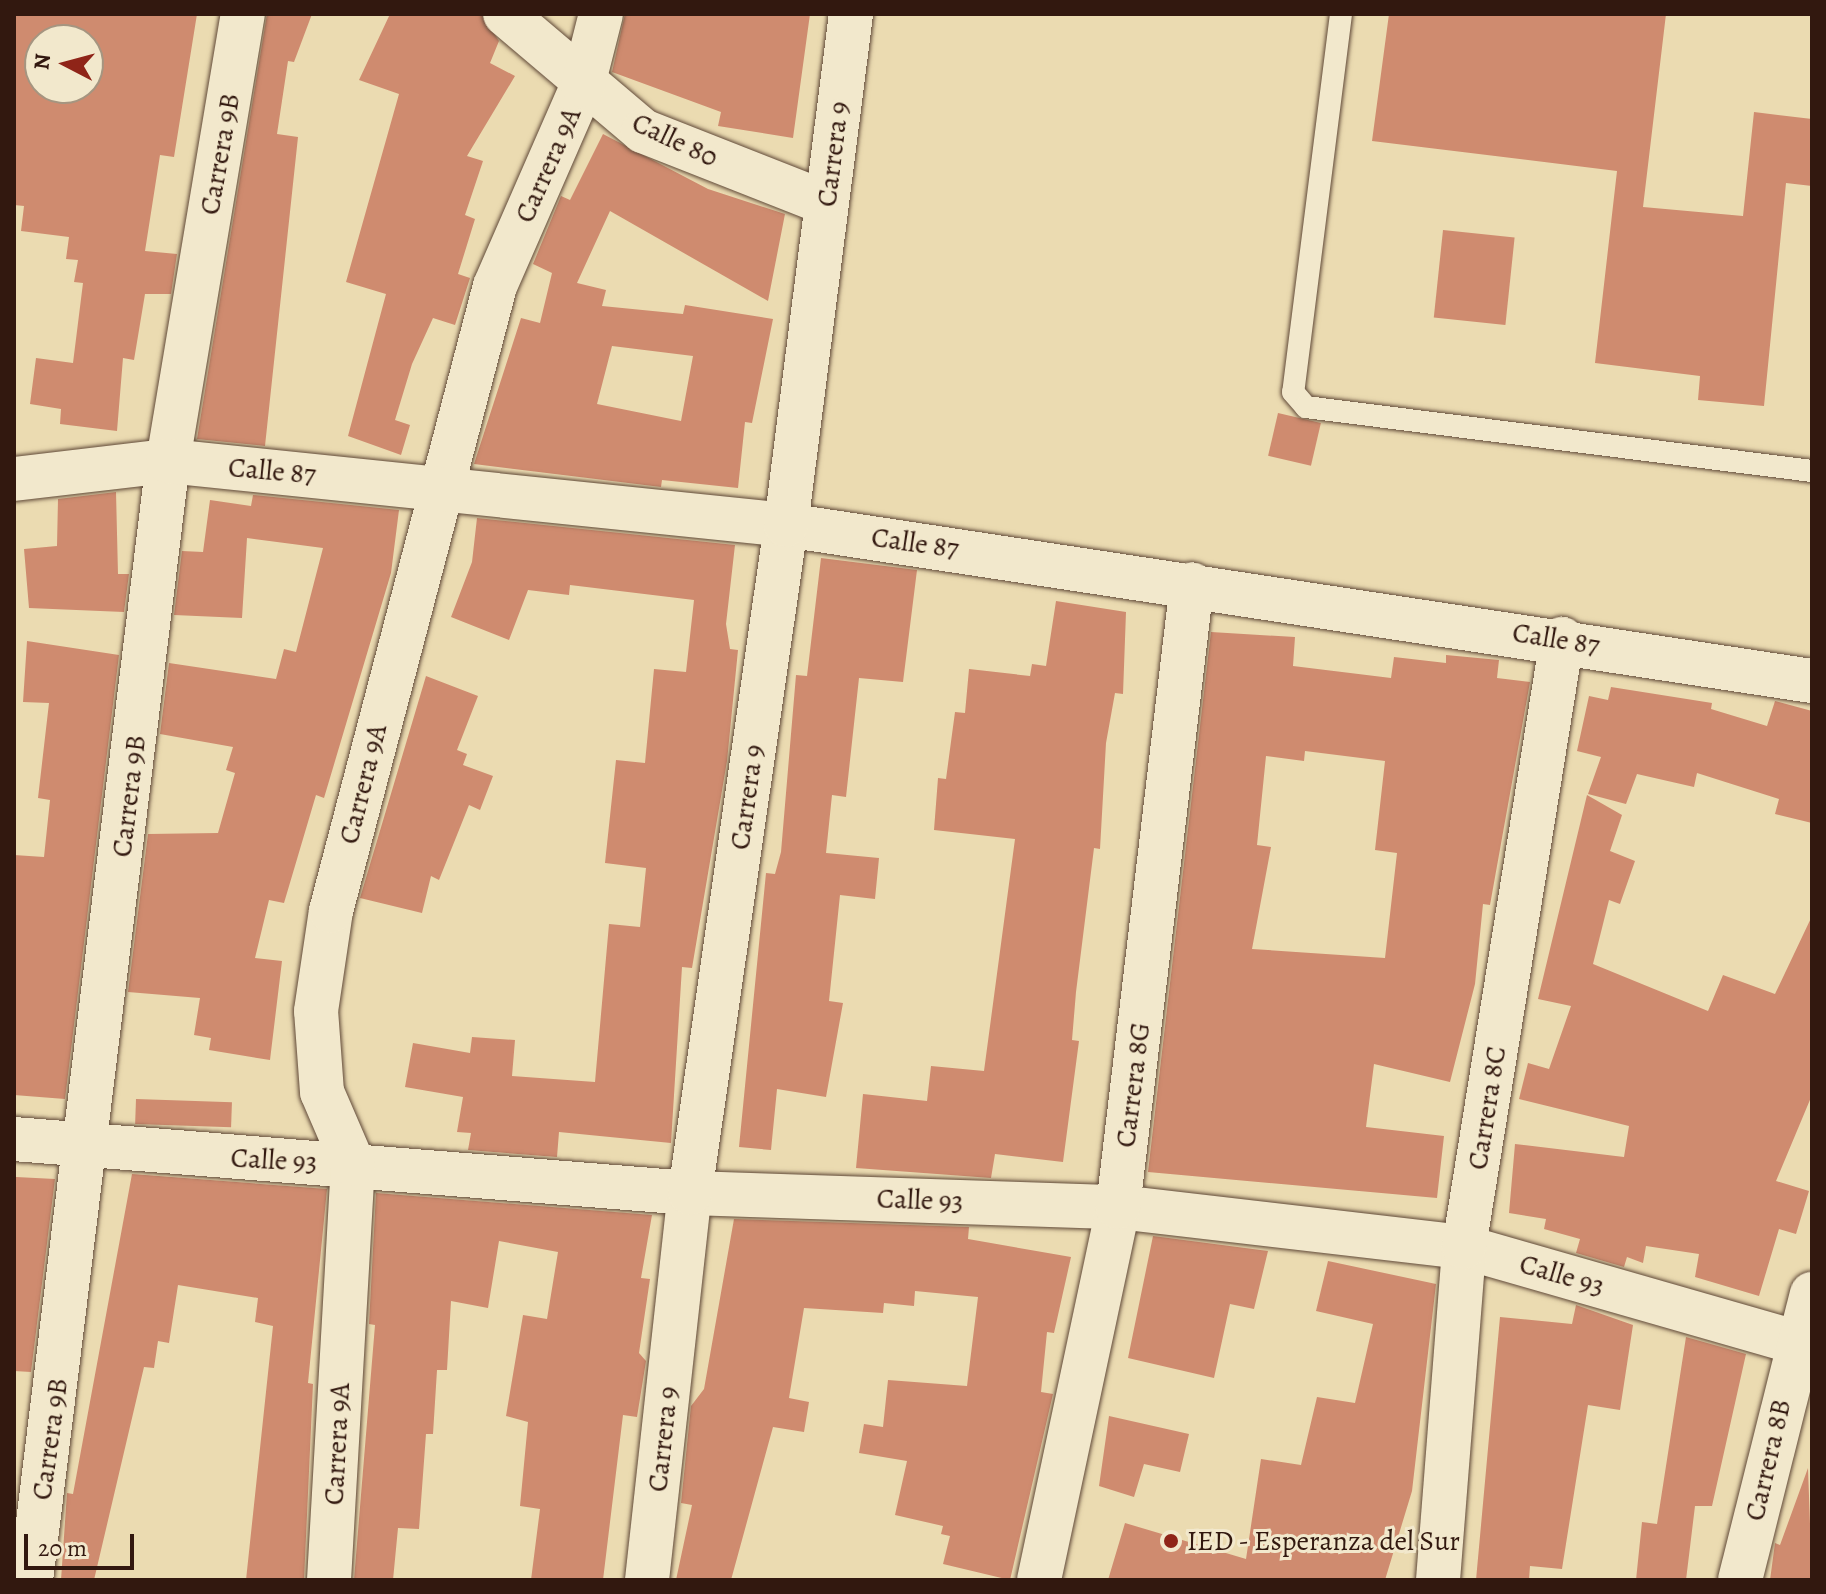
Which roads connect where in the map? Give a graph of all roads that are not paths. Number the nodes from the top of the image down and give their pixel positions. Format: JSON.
{"nodes":[{"id":1,"x":243,"y":14,"type":"edge"},
{"id":2,"x":505,"y":14,"type":"edge"},
{"id":3,"x":601,"y":14,"type":"edge"},
{"id":4,"x":851,"y":14,"type":"edge"},
{"id":5,"x":1341,"y":14,"type":"edge"},
{"id":6,"x":583,"y":85,"type":"junction"},
{"id":7,"x":826,"y":203,"type":"junction"},
{"id":8,"x":168,"y":461,"type":"junction"},
{"id":9,"x":1812,"y":471,"type":"edge"},
{"id":10,"x":14,"y":479,"type":"edge"},
{"id":11,"x":439,"y":487,"type":"junction"},
{"id":12,"x":786,"y":525,"type":"junction"},
{"id":13,"x":1192,"y":584,"type":"junction"},
{"id":14,"x":1562,"y":639,"type":"junction"},
{"id":15,"x":1812,"y":681,"type":"edge"},
{"id":16,"x":14,"y":1139,"type":"edge"},
{"id":17,"x":88,"y":1149,"type":"junction"},
{"id":18,"x":353,"y":1164,"type":"junction"},
{"id":19,"x":690,"y":1193,"type":"junction"},
{"id":20,"x":1118,"y":1207,"type":"junction"},
{"id":21,"x":1464,"y":1247,"type":"junction"},
{"id":22,"x":1812,"y":1294,"type":"edge"},
{"id":23,"x":1804,"y":1344,"type":"edge"},
{"id":24,"x":31,"y":1580,"type":"edge"},
{"id":25,"x":329,"y":1580,"type":"edge"},
{"id":26,"x":647,"y":1580,"type":"edge"},
{"id":27,"x":1039,"y":1580,"type":"edge"},
{"id":28,"x":1438,"y":1580,"type":"edge"},
{"id":29,"x":1740,"y":1580,"type":"edge"}],
"edges":[{"from":1,"to":8,"type":"street","name":"Carrera 9B"},
{"from":2,"to":6,"type":"street","name":"Calle 80"},
{"from":3,"to":6,"type":"street","name":"Carrera 9A"},
{"from":4,"to":7,"type":"street","name":"Carrera 9"},
{"from":5,"to":9,"type":"lane"},
{"from":6,"to":7,"type":"street","name":"Calle 80"},
{"from":6,"to":11,"type":"street","name":"Carrera 9A"},
{"from":7,"to":12,"type":"street","name":"Carrera 9"},
{"from":8,"to":10,"type":"street","name":"Calle 87"},
{"from":8,"to":11,"type":"street","name":"Calle 87"},
{"from":8,"to":17,"type":"street","name":"Carrera 9B"},
{"from":11,"to":12,"type":"street","name":"Calle 87"},
{"from":11,"to":18,"type":"street","name":"Carrera 9A"},
{"from":12,"to":13,"type":"street","name":"Calle 87"},
{"from":12,"to":19,"type":"street","name":"Carrera 9"},
{"from":13,"to":14,"type":"street","name":"Calle 87"},
{"from":13,"to":20,"type":"street","name":"Carrera 8G"},
{"from":14,"to":15,"type":"street","name":"Calle 87"},
{"from":14,"to":21,"type":"street","name":"Carrera 8C"},
{"from":16,"to":17,"type":"street","name":"Calle 93"},
{"from":17,"to":18,"type":"street","name":"Calle 93"},
{"from":17,"to":24,"type":"street","name":"Carrera 9B"},
{"from":18,"to":19,"type":"street","name":"Calle 93"},
{"from":18,"to":25,"type":"street","name":"Carrera 9A"},
{"from":19,"to":20,"type":"street","name":"Calle 93"},
{"from":19,"to":26,"type":"street","name":"Carrera 9"},
{"from":20,"to":21,"type":"street","name":"Calle 93"},
{"from":20,"to":27,"type":"street","name":"Carrera 8G"},
{"from":21,"to":23,"type":"street","name":"Calle 93"},
{"from":21,"to":28,"type":"street","name":"Carrera 8C"},
{"from":22,"to":23,"type":"street","name":"Carrera 8B"},
{"from":23,"to":29,"type":"street","name":"Carrera 8B"}]}
